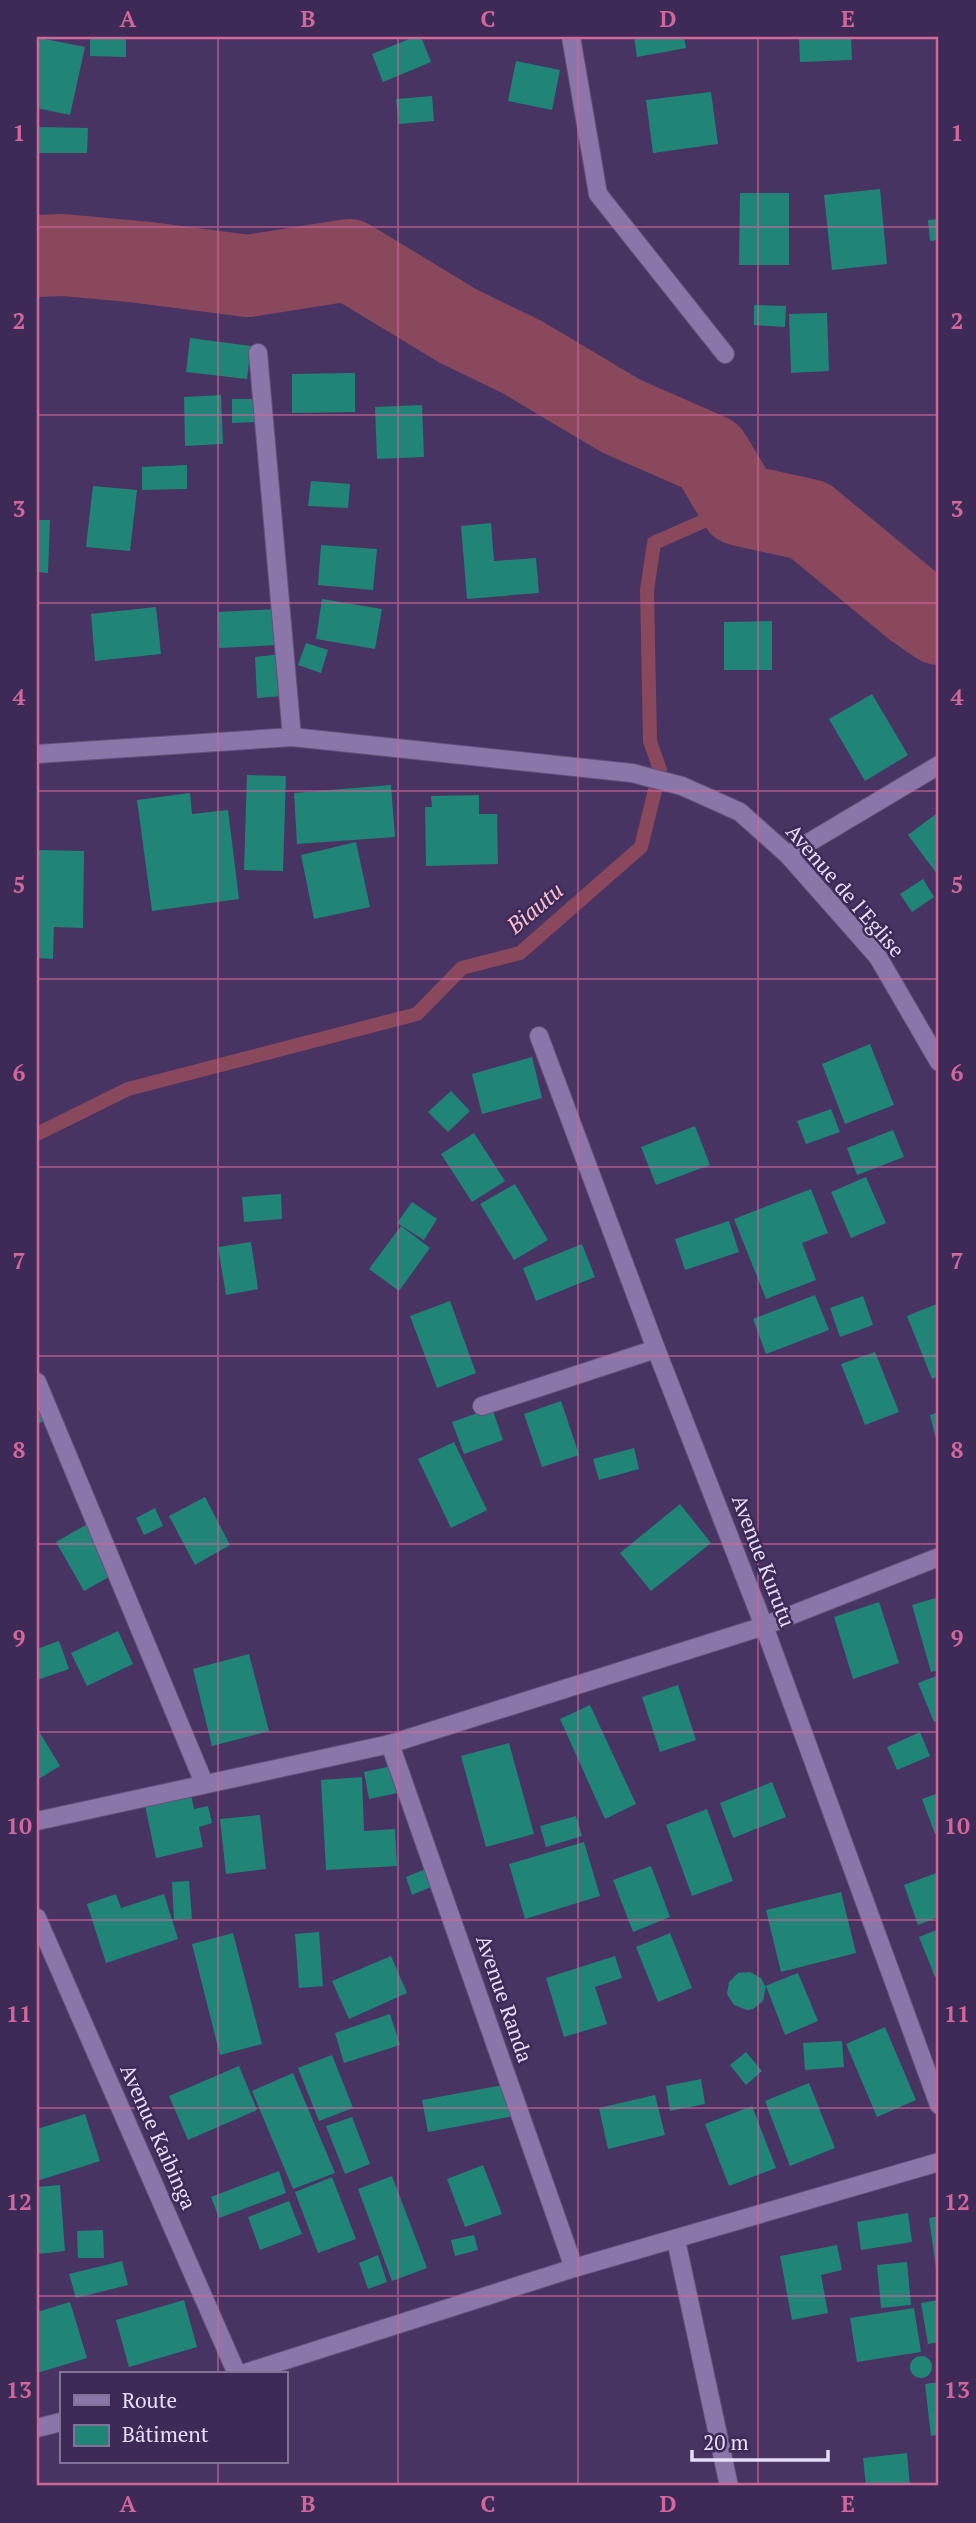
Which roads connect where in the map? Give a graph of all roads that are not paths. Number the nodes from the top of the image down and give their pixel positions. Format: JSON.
{"nodes":[{"id":1,"x":571,"y":37,"type":"edge"},
{"id":2,"x":258,"y":354,"type":"dead end"},
{"id":3,"x":725,"y":354,"type":"dead end"},
{"id":4,"x":292,"y":737,"type":"junction"},
{"id":5,"x":37,"y":754,"type":"edge"},
{"id":6,"x":939,"y":765,"type":"edge"},
{"id":7,"x":788,"y":855,"type":"junction"},
{"id":8,"x":539,"y":1036,"type":"dead end"},
{"id":9,"x":939,"y":1062,"type":"edge"},
{"id":10,"x":656,"y":1349,"type":"junction"},
{"id":11,"x":37,"y":1382,"type":"edge"},
{"id":12,"x":482,"y":1406,"type":"dead end"},
{"id":13,"x":939,"y":1558,"type":"edge"},
{"id":14,"x":764,"y":1626,"type":"junction"},
{"id":15,"x":390,"y":1744,"type":"junction"},
{"id":16,"x":204,"y":1783,"type":"junction"},
{"id":17,"x":37,"y":1821,"type":"edge"},
{"id":18,"x":37,"y":1918,"type":"edge"},
{"id":19,"x":939,"y":2105,"type":"edge"},
{"id":20,"x":939,"y":2162,"type":"edge"},
{"id":21,"x":676,"y":2240,"type":"junction"},
{"id":22,"x":574,"y":2268,"type":"junction"},
{"id":23,"x":239,"y":2372,"type":"edge"},
{"id":24,"x":246,"y":2372,"type":"edge"},
{"id":25,"x":60,"y":2422,"type":"edge"},
{"id":26,"x":37,"y":2428,"type":"edge"},
{"id":27,"x":729,"y":2486,"type":"edge"}],
"edges":[{"from":1,"to":3,"type":"street"},
{"from":2,"to":4,"type":"street"},
{"from":4,"to":5,"type":"street","name":"Avenue de l'Eglise"},
{"from":4,"to":7,"type":"street","name":"Avenue de l'Eglise"},
{"from":6,"to":7,"type":"street"},
{"from":7,"to":9,"type":"street","name":"Avenue de l'Eglise"},
{"from":8,"to":10,"type":"street","name":"Avenue Kurutu"},
{"from":10,"to":12,"type":"street"},
{"from":10,"to":14,"type":"street","name":"Avenue Kurutu"},
{"from":11,"to":16,"type":"street"},
{"from":13,"to":14,"type":"street"},
{"from":14,"to":15,"type":"street"},
{"from":14,"to":19,"type":"street","name":"Avenue Kurutu"},
{"from":15,"to":16,"type":"street"},
{"from":15,"to":22,"type":"street","name":"Avenue Randa"},
{"from":16,"to":17,"type":"street"},
{"from":18,"to":23,"type":"street","name":"Avenue Kaibinga"},
{"from":20,"to":21,"type":"street"},
{"from":21,"to":22,"type":"street"},
{"from":21,"to":27,"type":"street"},
{"from":22,"to":24,"type":"street"},
{"from":25,"to":26,"type":"street"}]}
